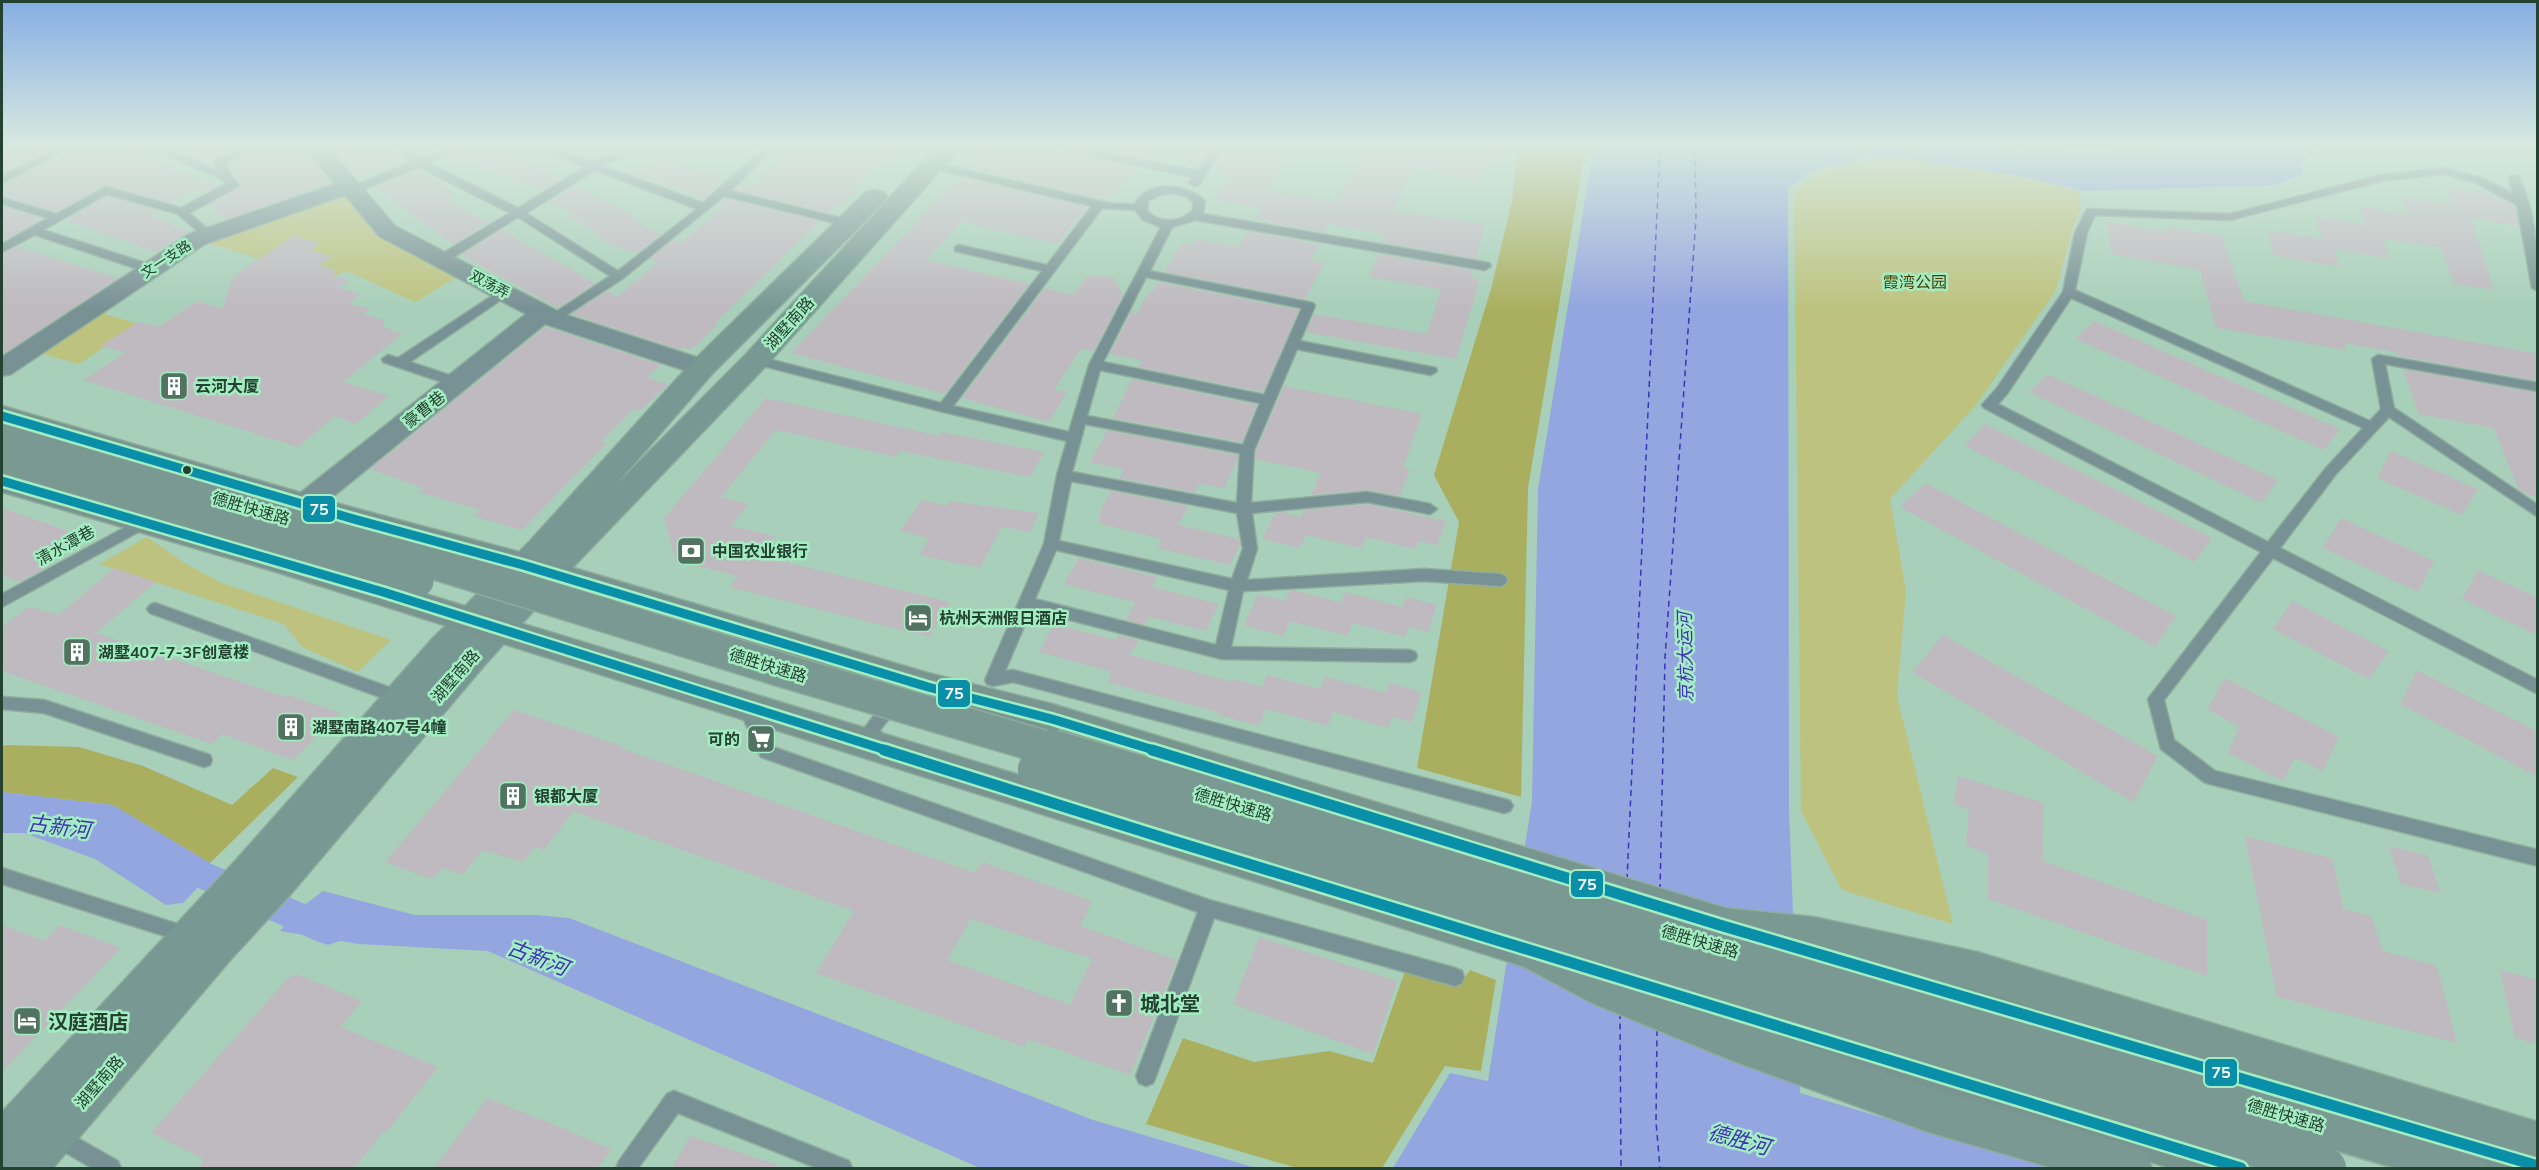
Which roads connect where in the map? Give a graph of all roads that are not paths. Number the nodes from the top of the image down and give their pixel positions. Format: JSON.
{"nodes":[{"id":1,"x":90,"y":200,"type":"edge"},
{"id":2,"x":140,"y":200,"type":"edge"},
{"id":3,"x":206,"y":200,"type":"edge"},
{"id":4,"x":316,"y":200,"type":"edge"},
{"id":5,"x":361,"y":200,"type":"edge"},
{"id":6,"x":492,"y":200,"type":"edge"},
{"id":7,"x":541,"y":200,"type":"edge"},
{"id":8,"x":682,"y":200,"type":"edge"},
{"id":9,"x":714,"y":200,"type":"edge"},
{"id":10,"x":752,"y":200,"type":"edge"},
{"id":11,"x":878,"y":200,"type":"edge"},
{"id":12,"x":895,"y":200,"type":"edge"},
{"id":13,"x":1085,"y":200,"type":"edge"},
{"id":14,"x":1144,"y":200,"type":"edge"},
{"id":15,"x":1197,"y":200,"type":"edge"},
{"id":16,"x":2297,"y":200,"type":"edge"},
{"id":17,"x":2515,"y":200,"type":"edge"},
{"id":18,"x":2521,"y":200,"type":"edge"},
{"id":19,"x":2,"y":201,"type":"edge"},
{"id":20,"x":2522,"y":203,"type":"junction"},
{"id":21,"x":1099,"y":204,"type":"junction"},
{"id":22,"x":1140,"y":207,"type":"junction"},
{"id":23,"x":705,"y":208,"type":"junction"},
{"id":24,"x":183,"y":212,"type":"junction"},
{"id":25,"x":519,"y":213,"type":"junction"},
{"id":26,"x":1195,"y":216,"type":"junction"},
{"id":27,"x":58,"y":218,"type":"junction"},
{"id":28,"x":848,"y":224,"type":"junction"},
{"id":29,"x":1168,"y":224,"type":"junction"},
{"id":30,"x":34,"y":231,"type":"junction"},
{"id":31,"x":208,"y":235,"type":"junction"},
{"id":32,"x":2,"y":249,"type":"edge"},
{"id":33,"x":959,"y":249,"type":"dead end"},
{"id":34,"x":442,"y":259,"type":"junction"},
{"id":35,"x":1485,"y":266,"type":"dead end"},
{"id":36,"x":151,"y":269,"type":"junction"},
{"id":37,"x":1050,"y":269,"type":"junction"},
{"id":38,"x":1142,"y":273,"type":"junction"},
{"id":39,"x":618,"y":276,"type":"junction"},
{"id":40,"x":2538,"y":288,"type":"edge"},
{"id":41,"x":504,"y":292,"type":"junction"},
{"id":42,"x":2069,"y":292,"type":"junction"},
{"id":43,"x":548,"y":316,"type":"junction"},
{"id":44,"x":1293,"y":344,"type":"junction"},
{"id":45,"x":756,"y":360,"type":"junction"},
{"id":46,"x":1095,"y":365,"type":"junction"},
{"id":47,"x":2,"y":368,"type":"edge"},
{"id":48,"x":702,"y":368,"type":"junction"},
{"id":49,"x":1431,"y":370,"type":"dead end"},
{"id":50,"x":456,"y":382,"type":"junction"},
{"id":51,"x":2538,"y":387,"type":"edge"},
{"id":52,"x":1270,"y":401,"type":"junction"},
{"id":53,"x":944,"y":408,"type":"junction"},
{"id":54,"x":2388,"y":410,"type":"junction"},
{"id":55,"x":2,"y":416,"type":"edge"},
{"id":56,"x":1080,"y":419,"type":"junction"},
{"id":57,"x":2373,"y":427,"type":"junction"},
{"id":58,"x":2,"y":435,"type":"edge"},
{"id":59,"x":1074,"y":438,"type":"junction"},
{"id":60,"x":1247,"y":450,"type":"junction"},
{"id":61,"x":2,"y":459,"type":"edge"},
{"id":62,"x":1064,"y":475,"type":"junction"},
{"id":63,"x":2,"y":481,"type":"edge"},
{"id":64,"x":304,"y":505,"type":"junction"},
{"id":65,"x":1244,"y":509,"type":"junction"},
{"id":66,"x":1430,"y":509,"type":"dead end"},
{"id":67,"x":2538,"y":512,"type":"edge"},
{"id":68,"x":146,"y":520,"type":"junction"},
{"id":69,"x":1051,"y":544,"type":"junction"},
{"id":70,"x":2269,"y":550,"type":"junction"},
{"id":71,"x":536,"y":570,"type":"junction"},
{"id":72,"x":1500,"y":580,"type":"dead end"},
{"id":73,"x":1237,"y":586,"type":"junction"},
{"id":74,"x":2,"y":601,"type":"edge"},
{"id":75,"x":1028,"y":603,"type":"junction"},
{"id":76,"x":155,"y":609,"type":"dead end"},
{"id":77,"x":484,"y":625,"type":"junction"},
{"id":78,"x":1222,"y":653,"type":"junction"},
{"id":79,"x":1409,"y":656,"type":"dead end"},
{"id":80,"x":928,"y":687,"type":"junction"},
{"id":81,"x":2538,"y":688,"type":"edge"},
{"id":82,"x":399,"y":699,"type":"junction"},
{"id":83,"x":2,"y":703,"type":"edge"},
{"id":84,"x":746,"y":708,"type":"junction"},
{"id":85,"x":884,"y":750,"type":"junction"},
{"id":86,"x":204,"y":760,"type":"dead end"},
{"id":87,"x":1504,"y":806,"type":"dead end"},
{"id":88,"x":2538,"y":858,"type":"edge"},
{"id":89,"x":2,"y":876,"type":"edge"},
{"id":90,"x":263,"y":877,"type":"junction"},
{"id":91,"x":1209,"y":908,"type":"junction"},
{"id":92,"x":1723,"y":926,"type":"joint"},
{"id":93,"x":204,"y":941,"type":"junction"},
{"id":94,"x":1531,"y":950,"type":"junction"},
{"id":95,"x":1455,"y":977,"type":"dead end"},
{"id":96,"x":1146,"y":1076,"type":"dead end"},
{"id":97,"x":22,"y":1128,"type":"edge"},
{"id":98,"x":2510,"y":1159,"type":"edge"},
{"id":99,"x":24,"y":1168,"type":"edge"},
{"id":100,"x":111,"y":1168,"type":"edge"},
{"id":101,"x":626,"y":1168,"type":"edge"},
{"id":102,"x":842,"y":1168,"type":"edge"},
{"id":103,"x":2129,"y":1168,"type":"edge"},
{"id":104,"x":2241,"y":1168,"type":"edge"},
{"id":105,"x":2326,"y":1168,"type":"edge"}],
"edges":[{"from":1,"to":27,"type":"lane"},
{"from":2,"to":24,"type":"lane"},
{"from":3,"to":24,"type":"lane"},
{"from":4,"to":31,"type":"street","name":"文一支路"},
{"from":5,"to":34,"type":"street","name":"双荡弄"},
{"from":6,"to":25,"type":"lane"},
{"from":7,"to":25,"type":"lane"},
{"from":8,"to":23,"type":"lane"},
{"from":9,"to":23,"type":"lane"},
{"from":10,"to":28,"type":"lane"},
{"from":11,"to":28,"type":"main road","name":"湖墅南路"},
{"from":12,"to":45,"type":"main road","name":"湖墅南路"},
{"from":13,"to":21,"type":"lane"},
{"from":14,"to":22,"type":"lane"},
{"from":15,"to":26,"type":"lane"},
{"from":16,"to":42,"type":"lane"},
{"from":17,"to":20,"type":"lane"},
{"from":18,"to":20,"type":"lane"},
{"from":19,"to":27,"type":"lane"},
{"from":20,"to":40,"type":"lane"},
{"from":21,"to":22,"type":"lane"},
{"from":21,"to":37,"type":"lane"},
{"from":22,"to":29,"type":"lane"},
{"from":23,"to":39,"type":"lane"},
{"from":24,"to":31,"type":"lane"},
{"from":25,"to":34,"type":"lane"},
{"from":25,"to":39,"type":"lane"},
{"from":26,"to":29,"type":"lane"},
{"from":26,"to":35,"type":"lane"},
{"from":27,"to":30,"type":"lane"},
{"from":28,"to":48,"type":"main road","name":"湖墅南路"},
{"from":29,"to":38,"type":"lane"},
{"from":30,"to":32,"type":"lane"},
{"from":30,"to":36,"type":"lane"},
{"from":31,"to":36,"type":"street","name":"文一支路"},
{"from":33,"to":37,"type":"lane"},
{"from":34,"to":41,"type":"street","name":"双荡弄"},
{"from":36,"to":47,"type":"street","name":"文一支路"},
{"from":37,"to":53,"type":"lane"},
{"from":38,"to":44,"type":"lane"},
{"from":38,"to":46,"type":"lane"},
{"from":39,"to":43,"type":"lane"},
{"from":41,"to":43,"type":"street","name":"双荡弄"},
{"from":41,"to":50,"type":"lane"},
{"from":42,"to":57,"type":"lane"},
{"from":42,"to":70,"type":"lane"},
{"from":43,"to":48,"type":"street","name":"双荡弄"},
{"from":43,"to":50,"type":"street","name":"豪曹巷"},
{"from":44,"to":49,"type":"lane"},
{"from":44,"to":52,"type":"lane"},
{"from":45,"to":53,"type":"lane"},
{"from":45,"to":71,"type":"main road","name":"湖墅南路"},
{"from":46,"to":52,"type":"lane"},
{"from":46,"to":56,"type":"lane"},
{"from":48,"to":71,"type":"main road","name":"湖墅南路"},
{"from":50,"to":64,"type":"street","name":"豪曹巷"},
{"from":51,"to":54,"type":"lane"},
{"from":52,"to":60,"type":"lane"},
{"from":53,"to":59,"type":"lane"},
{"from":54,"to":57,"type":"lane"},
{"from":54,"to":67,"type":"lane"},
{"from":55,"to":64,"type":"main road"},
{"from":56,"to":59,"type":"lane"},
{"from":56,"to":60,"type":"lane"},
{"from":57,"to":70,"type":"lane"},
{"from":58,"to":98,"type":"highway","name":"德胜快速路","bridge":true},
{"from":59,"to":62,"type":"lane"},
{"from":60,"to":65,"type":"lane"},
{"from":61,"to":105,"type":"highway","name":"德胜快速路","bridge":true},
{"from":62,"to":65,"type":"lane"},
{"from":62,"to":69,"type":"lane"},
{"from":63,"to":68,"type":"main road"},
{"from":64,"to":71,"type":"main road"},
{"from":65,"to":66,"type":"lane"},
{"from":65,"to":73,"type":"lane"},
{"from":68,"to":74,"type":"lane","name":"清水潭巷"},
{"from":68,"to":77,"type":"main road"},
{"from":69,"to":73,"type":"lane"},
{"from":69,"to":75,"type":"lane"},
{"from":70,"to":81,"type":"lane"},
{"from":70,"to":88,"type":"lane"},
{"from":71,"to":77,"type":"main road","name":"湖墅南路"},
{"from":71,"to":80,"type":"main road"},
{"from":72,"to":73,"type":"lane"},
{"from":73,"to":78,"type":"lane"},
{"from":75,"to":78,"type":"lane"},
{"from":75,"to":87,"type":"lane"},
{"from":76,"to":82,"type":"lane"},
{"from":77,"to":82,"type":"main road","name":"湖墅南路"},
{"from":77,"to":84,"type":"main road"},
{"from":77,"to":90,"type":"main road","name":"湖墅南路"},
{"from":78,"to":79,"type":"lane"},
{"from":80,"to":85,"type":"lane"},
{"from":80,"to":92,"type":"main road"},
{"from":82,"to":90,"type":"main road","name":"湖墅南路"},
{"from":83,"to":86,"type":"lane"},
{"from":84,"to":85,"type":"main road"},
{"from":84,"to":91,"type":"lane"},
{"from":85,"to":94,"type":"main road"},
{"from":89,"to":93,"type":"lane"},
{"from":90,"to":93,"type":"main road","name":"湖墅南路"},
{"from":91,"to":95,"type":"lane"},
{"from":91,"to":96,"type":"lane"},
{"from":92,"to":98,"type":"highway"},
{"from":93,"to":97,"type":"main road","name":"湖墅南路"},
{"from":94,"to":103,"type":"highway"},
{"from":94,"to":104,"type":"main road"},
{"from":97,"to":99,"type":"main road","name":"湖墅南路"},
{"from":97,"to":100,"type":"lane"},
{"from":101,"to":102,"type":"lane"}]}
